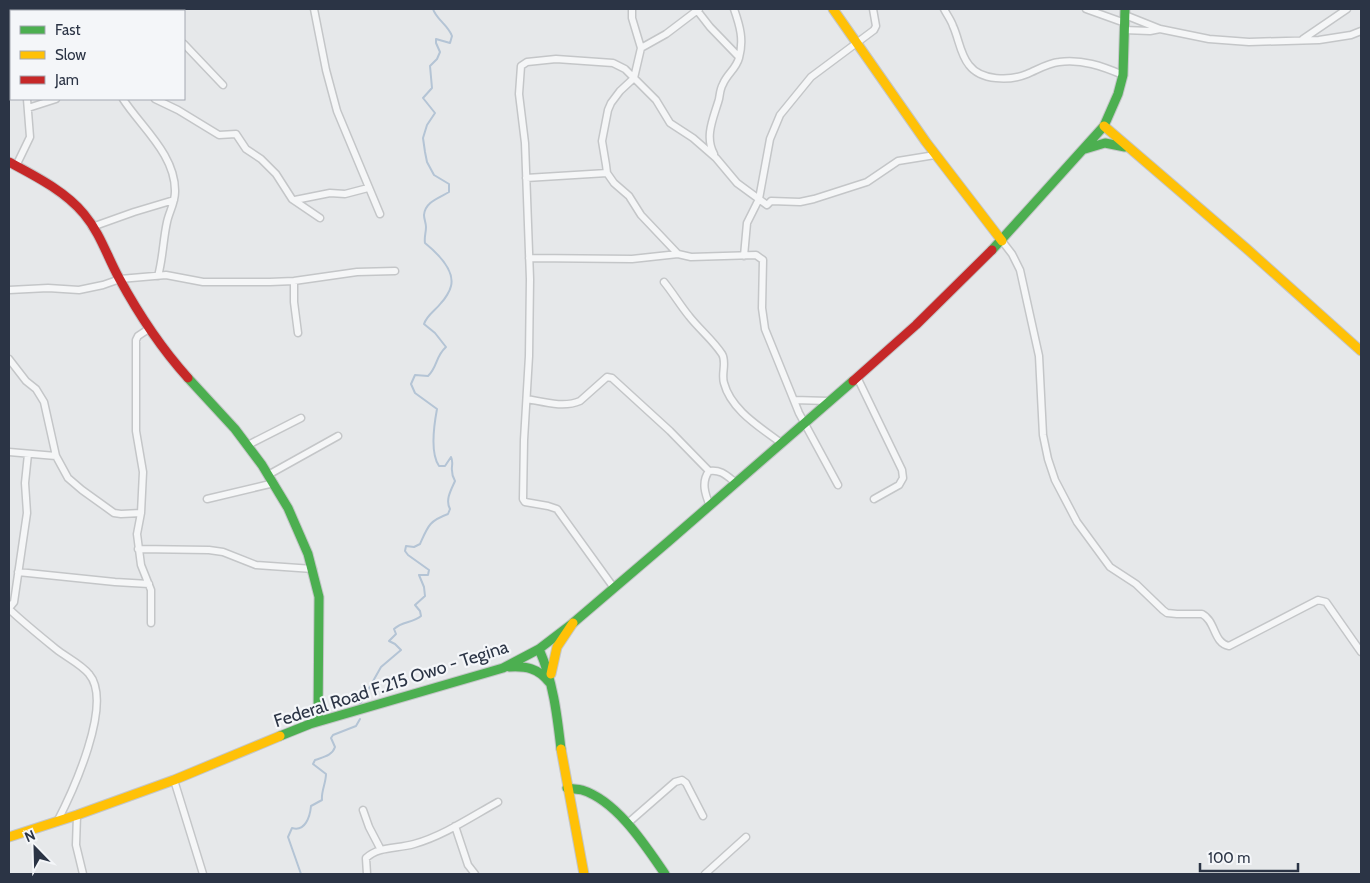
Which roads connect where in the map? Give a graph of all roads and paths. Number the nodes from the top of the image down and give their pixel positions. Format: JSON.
{"nodes":[{"id":1,"x":314,"y":9,"type":"edge"},
{"id":2,"x":632,"y":9,"type":"edge"},
{"id":3,"x":697,"y":9,"type":"edge"},
{"id":4,"x":734,"y":9,"type":"edge"},
{"id":5,"x":833,"y":9,"type":"edge"},
{"id":6,"x":874,"y":9,"type":"edge"},
{"id":7,"x":944,"y":9,"type":"edge"},
{"id":8,"x":1086,"y":9,"type":"edge"},
{"id":9,"x":1347,"y":9,"type":"edge"},
{"id":10,"x":1125,"y":19,"type":"edge"},
{"id":11,"x":1160,"y":29,"type":"junction"},
{"id":12,"x":1361,"y":31,"type":"edge"},
{"id":13,"x":1302,"y":40,"type":"junction"},
{"id":14,"x":858,"y":43,"type":"junction"},
{"id":15,"x":185,"y":45,"type":"edge"},
{"id":16,"x":641,"y":48,"type":"junction"},
{"id":17,"x":739,"y":57,"type":"junction"},
{"id":18,"x":1123,"y":75,"type":"junction"},
{"id":19,"x":634,"y":78,"type":"junction"},
{"id":20,"x":223,"y":85,"type":"dead end"},
{"id":21,"x":27,"y":100,"type":"edge"},
{"id":22,"x":53,"y":100,"type":"edge"},
{"id":23,"x":124,"y":100,"type":"edge"},
{"id":24,"x":157,"y":100,"type":"edge"},
{"id":25,"x":28,"y":108,"type":"junction"},
{"id":26,"x":1104,"y":126,"type":"junction"},
{"id":27,"x":1129,"y":148,"type":"junction"},
{"id":28,"x":1082,"y":150,"type":"junction"},
{"id":29,"x":935,"y":155,"type":"junction"},
{"id":30,"x":716,"y":158,"type":"junction"},
{"id":31,"x":12,"y":164,"type":"edge"},
{"id":32,"x":607,"y":173,"type":"junction"},
{"id":33,"x":526,"y":178,"type":"junction"},
{"id":34,"x":368,"y":188,"type":"junction"},
{"id":35,"x":759,"y":199,"type":"junction"},
{"id":36,"x":174,"y":200,"type":"junction"},
{"id":37,"x":295,"y":200,"type":"junction"},
{"id":38,"x":380,"y":214,"type":"dead end"},
{"id":39,"x":320,"y":218,"type":"dead end"},
{"id":40,"x":92,"y":227,"type":"junction"},
{"id":41,"x":1002,"y":241,"type":"junction"},
{"id":42,"x":678,"y":254,"type":"junction"},
{"id":43,"x":744,"y":256,"type":"junction"},
{"id":44,"x":529,"y":258,"type":"junction"},
{"id":45,"x":395,"y":271,"type":"dead end"},
{"id":46,"x":158,"y":276,"type":"junction"},
{"id":47,"x":120,"y":279,"type":"junction"},
{"id":48,"x":294,"y":281,"type":"junction"},
{"id":49,"x":664,"y":282,"type":"dead end"},
{"id":50,"x":9,"y":290,"type":"edge"},
{"id":51,"x":150,"y":328,"type":"junction"},
{"id":52,"x":298,"y":334,"type":"dead end"},
{"id":53,"x":1361,"y":351,"type":"edge"},
{"id":54,"x":9,"y":360,"type":"edge"},
{"id":55,"x":857,"y":377,"type":"junction"},
{"id":56,"x":527,"y":399,"type":"junction"},
{"id":57,"x":794,"y":400,"type":"junction"},
{"id":58,"x":828,"y":401,"type":"junction"},
{"id":59,"x":301,"y":418,"type":"dead end"},
{"id":60,"x":804,"y":422,"type":"junction"},
{"id":61,"x":338,"y":436,"type":"dead end"},
{"id":62,"x":781,"y":443,"type":"junction"},
{"id":63,"x":248,"y":445,"type":"junction"},
{"id":64,"x":9,"y":452,"type":"edge"},
{"id":65,"x":28,"y":454,"type":"junction"},
{"id":66,"x":56,"y":456,"type":"junction"},
{"id":67,"x":709,"y":471,"type":"junction"},
{"id":68,"x":268,"y":475,"type":"junction"},
{"id":69,"x":274,"y":483,"type":"junction"},
{"id":70,"x":736,"y":483,"type":"junction"},
{"id":71,"x":838,"y":485,"type":"dead end"},
{"id":72,"x":207,"y":499,"type":"dead end"},
{"id":73,"x":874,"y":499,"type":"dead end"},
{"id":74,"x":710,"y":506,"type":"junction"},
{"id":75,"x":141,"y":513,"type":"junction"},
{"id":76,"x":138,"y":549,"type":"junction"},
{"id":77,"x":313,"y":569,"type":"junction"},
{"id":78,"x":18,"y":572,"type":"junction"},
{"id":79,"x":149,"y":584,"type":"junction"},
{"id":80,"x":614,"y":588,"type":"junction"},
{"id":81,"x":9,"y":609,"type":"edge"},
{"id":82,"x":151,"y":623,"type":"dead end"},
{"id":83,"x":573,"y":623,"type":"junction"},
{"id":84,"x":539,"y":649,"type":"junction"},
{"id":85,"x":1361,"y":652,"type":"edge"},
{"id":86,"x":504,"y":668,"type":"junction"},
{"id":87,"x":551,"y":683,"type":"junction"},
{"id":88,"x":318,"y":722,"type":"junction"},
{"id":89,"x":174,"y":780,"type":"junction"},
{"id":90,"x":567,"y":788,"type":"junction"},
{"id":91,"x":498,"y":802,"type":"dead end"},
{"id":92,"x":363,"y":810,"type":"dead end"},
{"id":93,"x":77,"y":815,"type":"junction"},
{"id":94,"x":704,"y":816,"type":"dead end"},
{"id":95,"x":56,"y":822,"type":"junction"},
{"id":96,"x":628,"y":822,"type":"junction"},
{"id":97,"x":455,"y":826,"type":"junction"},
{"id":98,"x":9,"y":837,"type":"edge"},
{"id":99,"x":746,"y":837,"type":"dead end"},
{"id":100,"x":381,"y":850,"type":"junction"},
{"id":101,"x":83,"y":874,"type":"edge"},
{"id":102,"x":203,"y":874,"type":"edge"},
{"id":103,"x":367,"y":874,"type":"edge"},
{"id":104,"x":475,"y":874,"type":"edge"},
{"id":105,"x":584,"y":874,"type":"edge"},
{"id":106,"x":665,"y":874,"type":"edge"},
{"id":107,"x":705,"y":874,"type":"edge"}],
"edges":[{"from":1,"to":34,"type":"street"},
{"from":2,"to":16,"type":"street"},
{"from":3,"to":16,"type":"street"},
{"from":3,"to":17,"type":"street"},
{"from":4,"to":17,"type":"street"},
{"from":5,"to":14,"type":"street"},
{"from":6,"to":14,"type":"street"},
{"from":7,"to":18,"type":"street"},
{"from":8,"to":10,"type":"street"},
{"from":9,"to":13,"type":"street"},
{"from":10,"to":11,"type":"street"},
{"from":10,"to":11,"type":"street"},
{"from":10,"to":18,"type":"street"},
{"from":11,"to":13,"type":"street"},
{"from":12,"to":13,"type":"street"},
{"from":14,"to":29,"type":"street"},
{"from":14,"to":35,"type":"street"},
{"from":15,"to":20,"type":"street"},
{"from":16,"to":19,"type":"street"},
{"from":17,"to":30,"type":"street"},
{"from":18,"to":26,"type":"street"},
{"from":19,"to":30,"type":"street"},
{"from":19,"to":32,"type":"street"},
{"from":19,"to":33,"type":"street"},
{"from":21,"to":25,"type":"street"},
{"from":22,"to":25,"type":"street"},
{"from":23,"to":36,"type":"street"},
{"from":24,"to":37,"type":"street"},
{"from":25,"to":31,"type":"street"},
{"from":26,"to":27,"type":"street"},
{"from":26,"to":28,"type":"street"},
{"from":27,"to":28,"type":"street"},
{"from":27,"to":53,"type":"street"},
{"from":28,"to":41,"type":"street"},
{"from":29,"to":35,"type":"street"},
{"from":29,"to":41,"type":"street"},
{"from":30,"to":35,"type":"street"},
{"from":31,"to":40,"type":"street"},
{"from":32,"to":33,"type":"street"},
{"from":32,"to":42,"type":"street"},
{"from":33,"to":44,"type":"street"},
{"from":34,"to":37,"type":"street"},
{"from":34,"to":38,"type":"street"},
{"from":35,"to":43,"type":"street"},
{"from":36,"to":40,"type":"street"},
{"from":36,"to":46,"type":"street"},
{"from":37,"to":39,"type":"street"},
{"from":40,"to":47,"type":"street"},
{"from":41,"to":55,"type":"street"},
{"from":41,"to":85,"type":"street"},
{"from":42,"to":43,"type":"street"},
{"from":42,"to":44,"type":"street"},
{"from":43,"to":57,"type":"street"},
{"from":44,"to":56,"type":"street"},
{"from":45,"to":48,"type":"street"},
{"from":46,"to":47,"type":"street"},
{"from":46,"to":48,"type":"street"},
{"from":47,"to":50,"type":"street"},
{"from":47,"to":51,"type":"street"},
{"from":48,"to":52,"type":"street"},
{"from":49,"to":62,"type":"street"},
{"from":51,"to":63,"type":"street"},
{"from":51,"to":75,"type":"street"},
{"from":54,"to":66,"type":"street"},
{"from":55,"to":58,"type":"street"},
{"from":55,"to":73,"type":"street"},
{"from":56,"to":67,"type":"street"},
{"from":56,"to":80,"type":"street"},
{"from":57,"to":58,"type":"street"},
{"from":57,"to":60,"type":"street"},
{"from":58,"to":60,"type":"street"},
{"from":59,"to":63,"type":"street"},
{"from":60,"to":62,"type":"street"},
{"from":60,"to":71,"type":"street"},
{"from":61,"to":68,"type":"street"},
{"from":62,"to":70,"type":"street"},
{"from":63,"to":68,"type":"street"},
{"from":64,"to":65,"type":"street"},
{"from":65,"to":66,"type":"street"},
{"from":65,"to":78,"type":"street"},
{"from":66,"to":75,"type":"street"},
{"from":67,"to":70,"type":"street"},
{"from":67,"to":74,"type":"street"},
{"from":68,"to":69,"type":"street"},
{"from":69,"to":72,"type":"street"},
{"from":69,"to":77,"type":"street"},
{"from":70,"to":74,"type":"street"},
{"from":74,"to":80,"type":"street"},
{"from":75,"to":76,"type":"street"},
{"from":76,"to":77,"type":"street"},
{"from":76,"to":79,"type":"street"},
{"from":77,"to":88,"type":"street"},
{"from":78,"to":79,"type":"street"},
{"from":78,"to":81,"type":"street"},
{"from":79,"to":82,"type":"street"},
{"from":80,"to":83,"type":"street"},
{"from":81,"to":95,"type":"street"},
{"from":83,"to":84,"type":"street","name":"Federal Road F.215 Owo - Tegina"},
{"from":83,"to":87,"type":"street"},
{"from":84,"to":86,"type":"street","name":"Federal Road F.215 Owo - Tegina"},
{"from":84,"to":87,"type":"street"},
{"from":86,"to":87,"type":"street"},
{"from":86,"to":88,"type":"street","name":"Federal Road F.215 Owo - Tegina"},
{"from":87,"to":90,"type":"street"},
{"from":88,"to":89,"type":"street","name":"Federal Road F.215 Owo - Tegina"},
{"from":89,"to":93,"type":"street","name":"Federal Road F.215 Owo - Tegina"},
{"from":89,"to":102,"type":"street"},
{"from":90,"to":96,"type":"street"},
{"from":90,"to":105,"type":"street"},
{"from":91,"to":97,"type":"street"},
{"from":92,"to":100,"type":"street"},
{"from":93,"to":95,"type":"street","name":"Federal Road F.215 Owo - Tegina"},
{"from":93,"to":101,"type":"street"},
{"from":94,"to":96,"type":"street"},
{"from":95,"to":98,"type":"street","name":"Federal Road F.215 Owo - Tegina"},
{"from":96,"to":106,"type":"street"},
{"from":97,"to":100,"type":"street"},
{"from":97,"to":104,"type":"street"},
{"from":99,"to":107,"type":"street"},
{"from":100,"to":103,"type":"street"}]}
